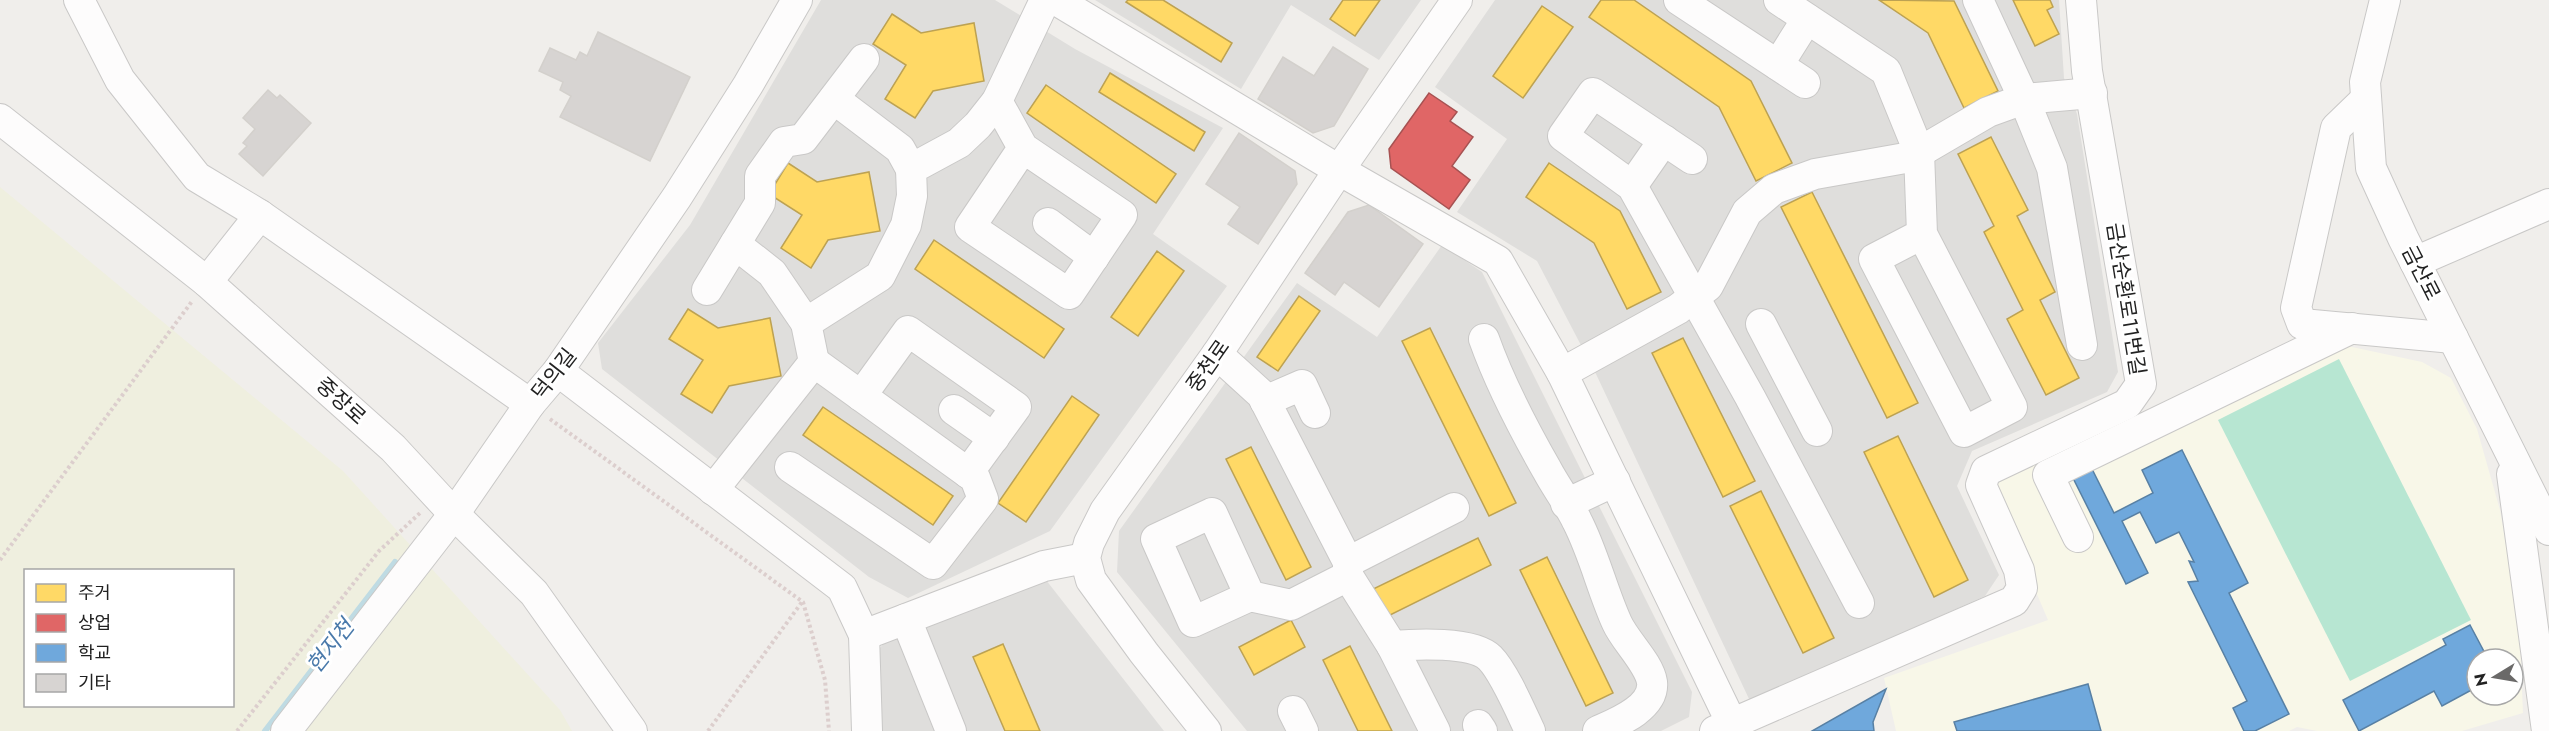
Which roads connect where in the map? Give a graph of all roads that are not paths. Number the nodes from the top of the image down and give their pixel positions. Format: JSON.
{"nodes":[{"id":1,"x":79,"y":0,"type":"edge"},
{"id":2,"x":797,"y":0,"type":"edge"},
{"id":3,"x":1045,"y":0,"type":"edge"},
{"id":4,"x":1056,"y":0,"type":"edge"},
{"id":5,"x":1457,"y":0,"type":"edge"},
{"id":6,"x":1679,"y":0,"type":"edge"},
{"id":7,"x":1779,"y":0,"type":"edge"},
{"id":8,"x":1978,"y":0,"type":"edge"},
{"id":9,"x":2081,"y":0,"type":"edge"},
{"id":10,"x":2385,"y":0,"type":"edge"},
{"id":11,"x":1807,"y":19,"type":"junction"},
{"id":12,"x":864,"y":59,"type":"dead end"},
{"id":13,"x":1778,"y":65,"type":"junction"},
{"id":14,"x":1805,"y":83,"type":"dead end"},
{"id":15,"x":2092,"y":93,"type":"junction"},
{"id":16,"x":834,"y":99,"type":"junction"},
{"id":17,"x":2024,"y":99,"type":"junction"},
{"id":18,"x":2366,"y":99,"type":"junction"},
{"id":19,"x":997,"y":101,"type":"junction"},
{"id":20,"x":0,"y":119,"type":"edge"},
{"id":21,"x":1664,"y":140,"type":"junction"},
{"id":22,"x":1023,"y":148,"type":"junction"},
{"id":23,"x":1919,"y":152,"type":"junction"},
{"id":24,"x":1692,"y":159,"type":"dead end"},
{"id":25,"x":911,"y":169,"type":"junction"},
{"id":26,"x":1339,"y":170,"type":"junction"},
{"id":27,"x":1632,"y":186,"type":"junction"},
{"id":28,"x":2549,"y":204,"type":"edge"},
{"id":29,"x":260,"y":215,"type":"junction"},
{"id":30,"x":1048,"y":223,"type":"dead end"},
{"id":31,"x":1922,"y":234,"type":"junction"},
{"id":32,"x":735,"y":244,"type":"junction"},
{"id":33,"x":1094,"y":257,"type":"junction"},
{"id":34,"x":2415,"y":262,"type":"junction"},
{"id":35,"x":207,"y":282,"type":"junction"},
{"id":36,"x":707,"y":290,"type":"dead end"},
{"id":37,"x":1694,"y":297,"type":"junction"},
{"id":38,"x":806,"y":323,"type":"junction"},
{"id":39,"x":1761,"y":324,"type":"dead end"},
{"id":40,"x":2352,"y":328,"type":"junction"},
{"id":41,"x":2453,"y":338,"type":"junction"},
{"id":42,"x":1484,"y":339,"type":"dead end"},
{"id":43,"x":2082,"y":345,"type":"dead end"},
{"id":44,"x":1217,"y":354,"type":"junction"},
{"id":45,"x":814,"y":362,"type":"junction"},
{"id":46,"x":558,"y":371,"type":"junction"},
{"id":47,"x":1562,"y":373,"type":"junction"},
{"id":48,"x":1788,"y":375,"type":"junction"},
{"id":49,"x":861,"y":396,"type":"junction"},
{"id":50,"x":1750,"y":396,"type":"junction"},
{"id":51,"x":1265,"y":401,"type":"junction"},
{"id":52,"x":530,"y":404,"type":"junction"},
{"id":53,"x":954,"y":410,"type":"dead end"},
{"id":54,"x":1315,"y":413,"type":"dead end"},
{"id":55,"x":1817,"y":431,"type":"dead end"},
{"id":56,"x":994,"y":438,"type":"junction"},
{"id":57,"x":2508,"y":447,"type":"junction"},
{"id":58,"x":790,"y":467,"type":"dead end"},
{"id":59,"x":968,"y":473,"type":"junction"},
{"id":60,"x":1615,"y":481,"type":"junction"},
{"id":61,"x":713,"y":490,"type":"junction"},
{"id":62,"x":1566,"y":504,"type":"junction"},
{"id":63,"x":446,"y":505,"type":"junction"},
{"id":64,"x":1454,"y":508,"type":"dead end"},
{"id":65,"x":2549,"y":530,"type":"edge"},
{"id":66,"x":2078,"y":537,"type":"dead end"},
{"id":67,"x":1085,"y":558,"type":"junction"},
{"id":68,"x":1348,"y":569,"type":"junction"},
{"id":69,"x":1250,"y":596,"type":"dead end"},
{"id":70,"x":1859,"y":603,"type":"dead end"},
{"id":71,"x":906,"y":620,"type":"junction"},
{"id":72,"x":864,"y":634,"type":"junction"},
{"id":73,"x":1392,"y":646,"type":"junction"},
{"id":74,"x":1724,"y":727,"type":"edge"},
{"id":75,"x":286,"y":731,"type":"edge"},
{"id":76,"x":632,"y":731,"type":"edge"},
{"id":77,"x":867,"y":731,"type":"edge"},
{"id":78,"x":951,"y":731,"type":"edge"},
{"id":79,"x":1206,"y":731,"type":"edge"},
{"id":80,"x":1435,"y":731,"type":"edge"},
{"id":81,"x":1530,"y":731,"type":"edge"},
{"id":82,"x":1598,"y":731,"type":"edge"},
{"id":83,"x":2547,"y":731,"type":"edge"}],
"edges":[{"from":1,"to":29,"type":"street"},
{"from":2,"to":46,"type":"street","name":"덕의길"},
{"from":3,"to":19,"type":"street"},
{"from":4,"to":26,"type":"street"},
{"from":5,"to":26,"type":"street","name":"중천로"},
{"from":6,"to":13,"type":"street"},
{"from":7,"to":11,"type":"street"},
{"from":8,"to":17,"type":"street"},
{"from":9,"to":15,"type":"street","name":"금산순환로11번길"},
{"from":10,"to":18,"type":"street","name":"금산로"},
{"from":11,"to":13,"type":"street"},
{"from":11,"to":23,"type":"street"},
{"from":12,"to":16,"type":"street"},
{"from":13,"to":14,"type":"street"},
{"from":15,"to":17,"type":"street"},
{"from":15,"to":74,"type":"street","name":"금산순환로11번길"},
{"from":16,"to":25,"type":"street"},
{"from":16,"to":32,"type":"street"},
{"from":17,"to":23,"type":"street"},
{"from":17,"to":43,"type":"street"},
{"from":18,"to":34,"type":"street","name":"금산로"},
{"from":18,"to":40,"type":"street"},
{"from":19,"to":22,"type":"street"},
{"from":19,"to":25,"type":"street"},
{"from":20,"to":35,"type":"street","name":"중장로"},
{"from":21,"to":24,"type":"street"},
{"from":21,"to":27,"type":"street"},
{"from":21,"to":27,"type":"street"},
{"from":22,"to":33,"type":"street"},
{"from":22,"to":33,"type":"street"},
{"from":23,"to":31,"type":"street"},
{"from":23,"to":37,"type":"street"},
{"from":25,"to":38,"type":"street"},
{"from":26,"to":44,"type":"street","name":"중천로"},
{"from":26,"to":47,"type":"street"},
{"from":27,"to":37,"type":"street"},
{"from":28,"to":34,"type":"street"},
{"from":29,"to":35,"type":"street"},
{"from":29,"to":52,"type":"street"},
{"from":30,"to":33,"type":"street"},
{"from":31,"to":31,"type":"street"},
{"from":32,"to":36,"type":"street"},
{"from":32,"to":38,"type":"street"},
{"from":34,"to":41,"type":"street","name":"금산로"},
{"from":35,"to":63,"type":"street","name":"중장로"},
{"from":37,"to":47,"type":"street"},
{"from":37,"to":50,"type":"street"},
{"from":38,"to":45,"type":"street"},
{"from":39,"to":48,"type":"street"},
{"from":40,"to":41,"type":"street"},
{"from":40,"to":66,"type":"street"},
{"from":41,"to":57,"type":"street","name":"금산로"},
{"from":42,"to":62,"type":"street"},
{"from":44,"to":51,"type":"street"},
{"from":44,"to":67,"type":"street","name":"중천로"},
{"from":45,"to":49,"type":"street"},
{"from":45,"to":61,"type":"street"},
{"from":46,"to":52,"type":"street","name":"덕의길"},
{"from":46,"to":61,"type":"street"},
{"from":47,"to":60,"type":"street"},
{"from":48,"to":50,"type":"street"},
{"from":48,"to":55,"type":"street"},
{"from":49,"to":56,"type":"street"},
{"from":49,"to":59,"type":"street"},
{"from":50,"to":70,"type":"street"},
{"from":51,"to":54,"type":"street"},
{"from":51,"to":68,"type":"street"},
{"from":52,"to":63,"type":"street","name":"덕의길"},
{"from":53,"to":56,"type":"street"},
{"from":56,"to":59,"type":"street"},
{"from":57,"to":65,"type":"street","name":"금산로"},
{"from":57,"to":83,"type":"street"},
{"from":58,"to":59,"type":"street"},
{"from":60,"to":62,"type":"street"},
{"from":60,"to":74,"type":"street"},
{"from":61,"to":72,"type":"street"},
{"from":62,"to":82,"type":"street"},
{"from":63,"to":75,"type":"street","name":"덕의길"},
{"from":63,"to":76,"type":"street","name":"중장로"},
{"from":64,"to":68,"type":"street"},
{"from":67,"to":71,"type":"street"},
{"from":67,"to":79,"type":"street"},
{"from":68,"to":69,"type":"street"},
{"from":68,"to":73,"type":"street"},
{"from":71,"to":72,"type":"street"},
{"from":71,"to":78,"type":"street"},
{"from":72,"to":77,"type":"street"},
{"from":73,"to":80,"type":"street"},
{"from":73,"to":81,"type":"street"}]}
